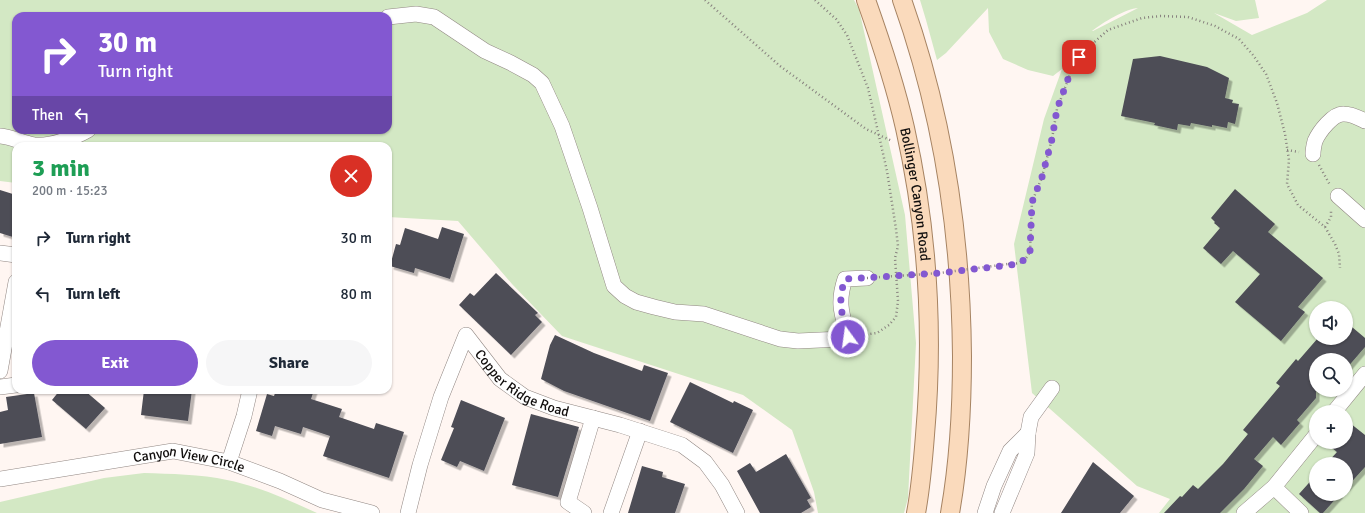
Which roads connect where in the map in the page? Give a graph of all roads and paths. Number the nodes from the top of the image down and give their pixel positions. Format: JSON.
{"nodes":[{"id":1,"x":705,"y":0,"type":"edge"},
{"id":2,"x":815,"y":0,"type":"edge"},
{"id":3,"x":866,"y":0,"type":"edge"},
{"id":4,"x":902,"y":0,"type":"edge"},
{"id":5,"x":392,"y":17,"type":"edge"},
{"id":6,"x":1365,"y":121,"type":"edge"},
{"id":7,"x":81,"y":134,"type":"edge"},
{"id":8,"x":0,"y":136,"type":"edge"},
{"id":9,"x":880,"y":136,"type":"junction"},
{"id":10,"x":23,"y":142,"type":"edge"},
{"id":11,"x":57,"y":142,"type":"edge"},
{"id":12,"x":1288,"y":150,"type":"junction"},
{"id":13,"x":1313,"y":154,"type":"junction"},
{"id":14,"x":1338,"y":196,"type":"junction"},
{"id":15,"x":1365,"y":220,"type":"edge"},
{"id":16,"x":1325,"y":227,"type":"junction"},
{"id":17,"x":0,"y":253,"type":"edge"},
{"id":18,"x":12,"y":254,"type":"edge"},
{"id":19,"x":1340,"y":268,"type":"dead end"},
{"id":20,"x":867,"y":278,"type":"joint"},
{"id":21,"x":12,"y":304,"type":"edge"},
{"id":22,"x":848,"y":337,"type":"junction"},
{"id":23,"x":0,"y":371,"type":"edge"},
{"id":24,"x":1365,"y":374,"type":"edge"},
{"id":25,"x":12,"y":386,"type":"edge"},
{"id":26,"x":0,"y":388,"type":"edge"},
{"id":27,"x":1052,"y":388,"type":"dead end"},
{"id":28,"x":249,"y":394,"type":"edge"},
{"id":29,"x":1340,"y":405,"type":"edge"},
{"id":30,"x":593,"y":418,"type":"junction"},
{"id":31,"x":640,"y":431,"type":"junction"},
{"id":32,"x":1028,"y":433,"type":"junction"},
{"id":33,"x":1309,"y":444,"type":"edge"},
{"id":34,"x":229,"y":462,"type":"junction"},
{"id":35,"x":0,"y":480,"type":"edge"},
{"id":36,"x":1274,"y":487,"type":"junction"},
{"id":37,"x":372,"y":513,"type":"edge"},
{"id":38,"x":408,"y":513,"type":"edge"},
{"id":39,"x":584,"y":513,"type":"edge"},
{"id":40,"x":611,"y":513,"type":"edge"},
{"id":41,"x":737,"y":513,"type":"edge"},
{"id":42,"x":916,"y":513,"type":"edge"},
{"id":43,"x":950,"y":513,"type":"edge"},
{"id":44,"x":985,"y":513,"type":"edge"},
{"id":45,"x":1002,"y":513,"type":"edge"},
{"id":46,"x":1244,"y":513,"type":"edge"},
{"id":47,"x":1301,"y":513,"type":"edge"}],
"edges":[{"from":1,"to":9,"type":"path"},
{"from":2,"to":9,"type":"path"},
{"from":3,"to":42,"type":"main road","name":"Bollinger Canyon Road"},
{"from":4,"to":43,"type":"main road"},
{"from":5,"to":22,"type":"street"},
{"from":6,"to":13,"type":"street"},
{"from":7,"to":11,"type":"street"},
{"from":8,"to":10,"type":"street"},
{"from":9,"to":22,"type":"path"},
{"from":12,"to":13,"type":"path"},
{"from":12,"to":16,"type":"path"},
{"from":12,"to":20,"type":"path","bridge":true},
{"from":13,"to":14,"type":"path"},
{"from":14,"to":15,"type":"street"},
{"from":14,"to":16,"type":"path"},
{"from":16,"to":19,"type":"path"},
{"from":17,"to":18,"type":"street"},
{"from":20,"to":22,"type":"street"},
{"from":21,"to":23,"type":"street"},
{"from":24,"to":29,"type":"street"},
{"from":25,"to":26,"type":"street"},
{"from":27,"to":32,"type":"street"},
{"from":28,"to":34,"type":"street"},
{"from":30,"to":31,"type":"street","name":"Copper Ridge Road"},
{"from":30,"to":38,"type":"street","name":"Copper Ridge Road"},
{"from":30,"to":39,"type":"street"},
{"from":31,"to":40,"type":"street"},
{"from":31,"to":41,"type":"street","name":"Copper Ridge Road"},
{"from":32,"to":44,"type":"street"},
{"from":32,"to":45,"type":"street"},
{"from":33,"to":36,"type":"street"},
{"from":34,"to":35,"type":"street","name":"Canyon View Circle"},
{"from":34,"to":37,"type":"street","name":"Canyon View Circle"},
{"from":36,"to":46,"type":"street"},
{"from":36,"to":47,"type":"street"}]}
